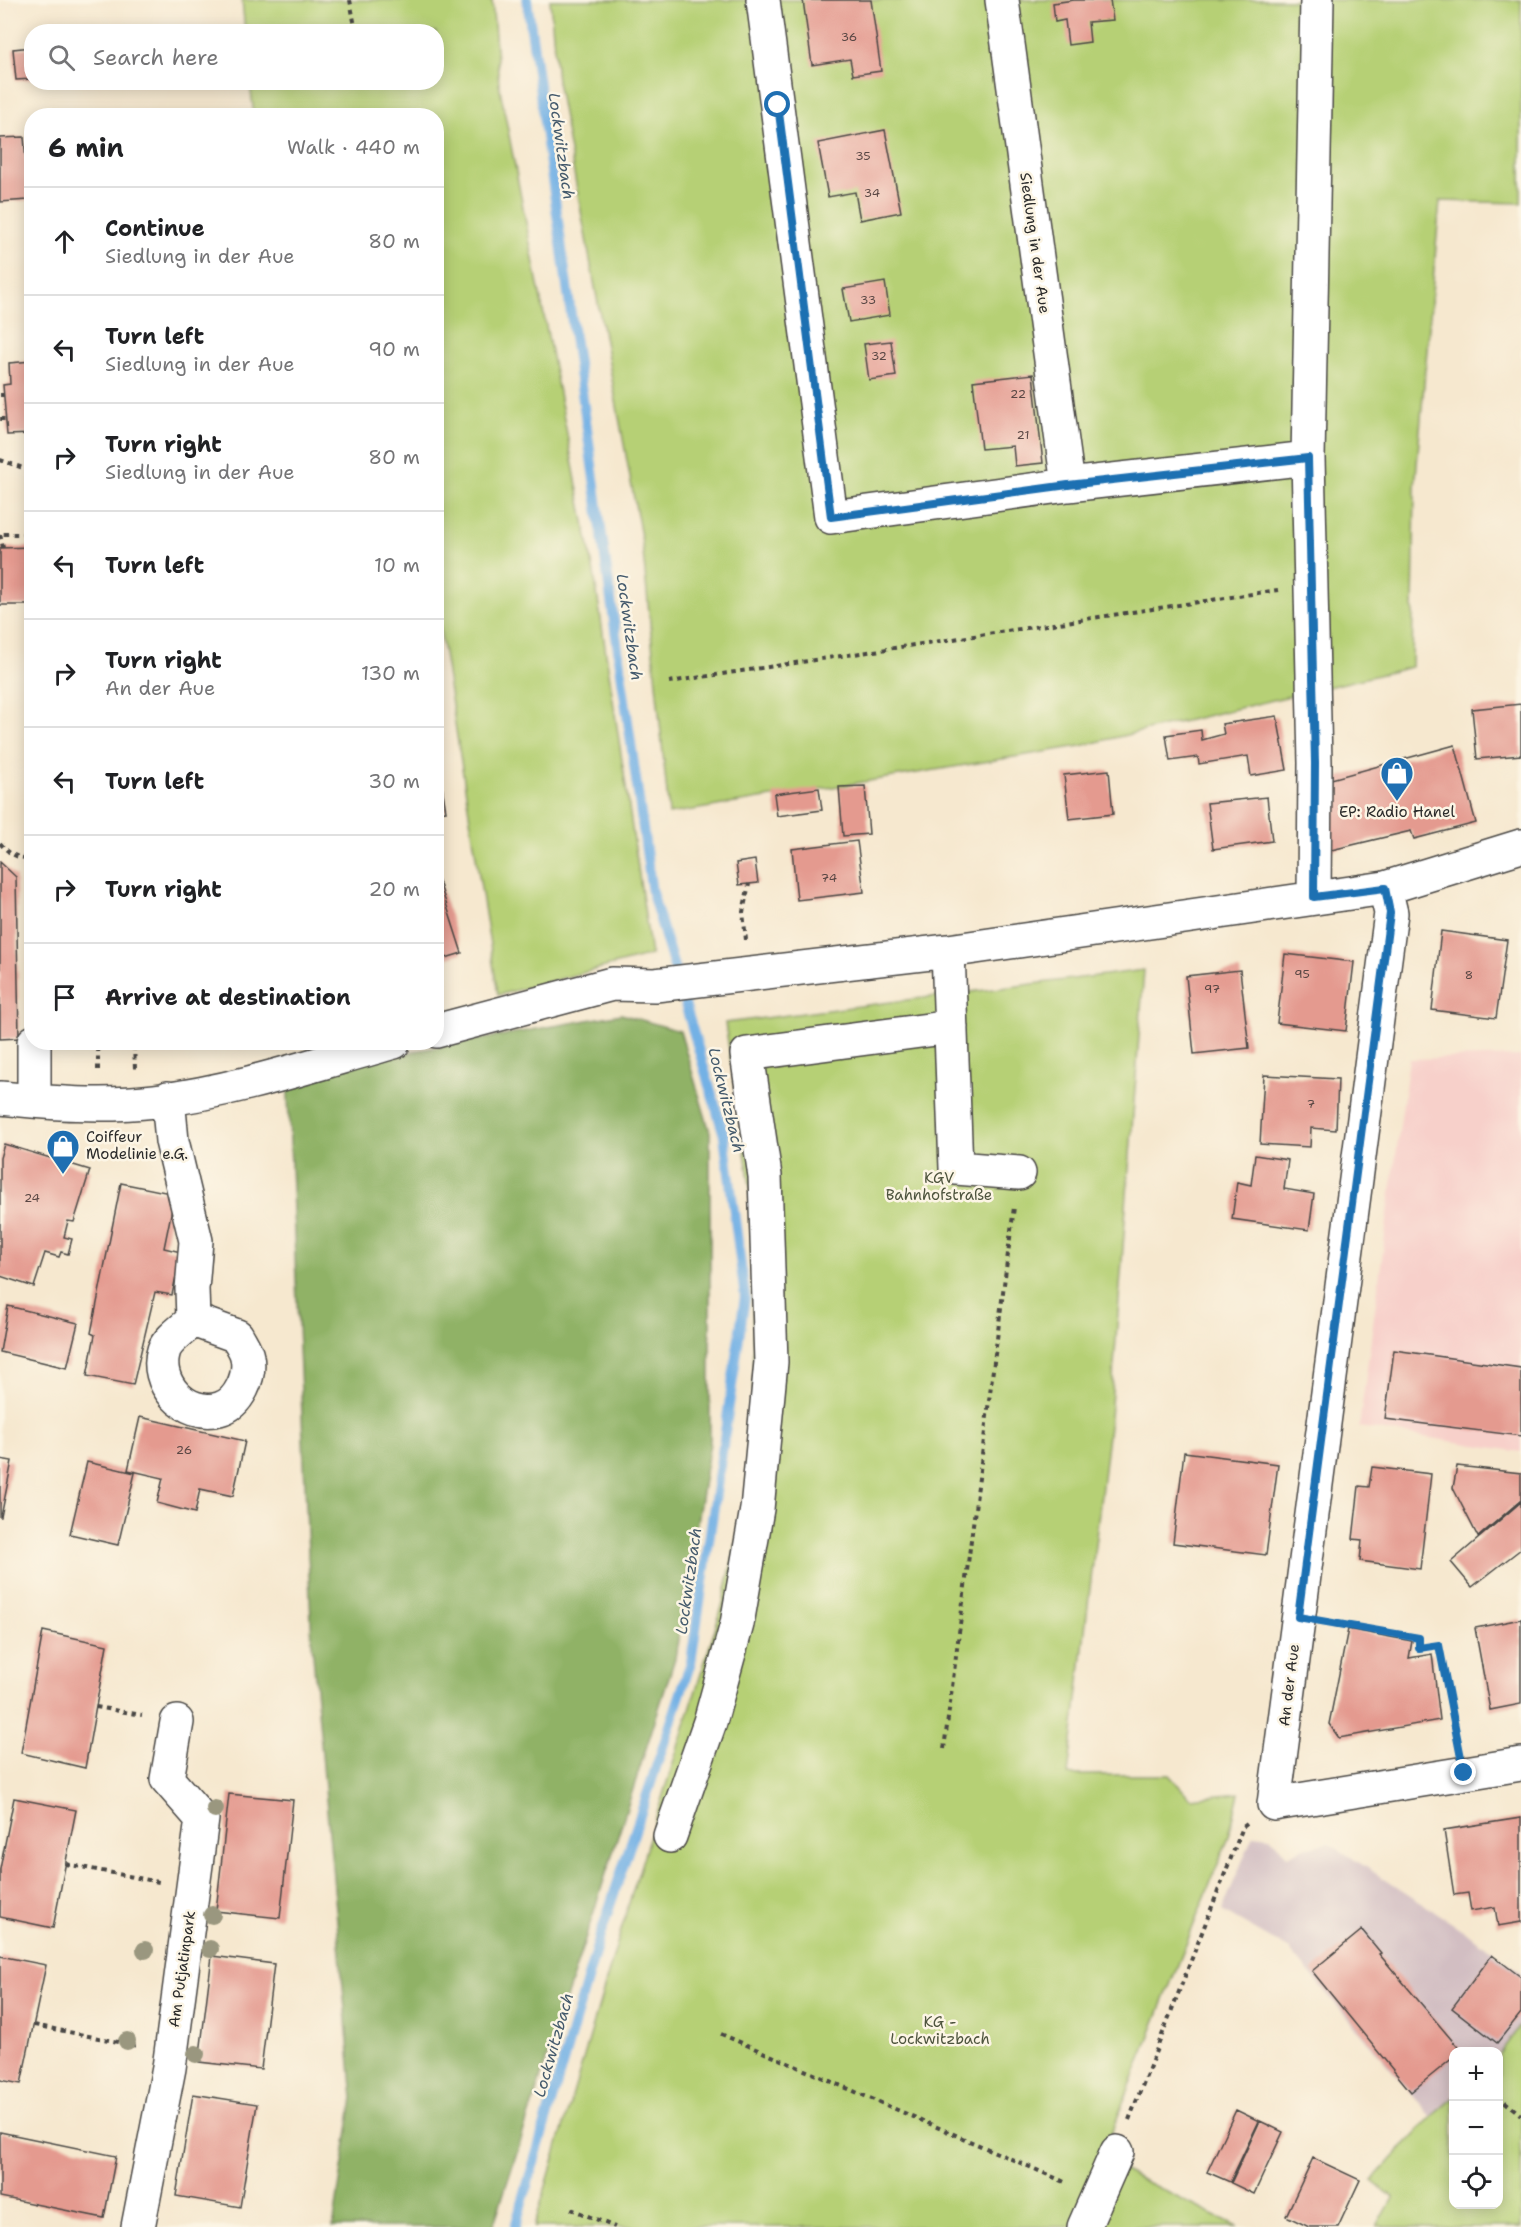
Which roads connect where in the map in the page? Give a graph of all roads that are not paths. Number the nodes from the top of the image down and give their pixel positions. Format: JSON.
{"nodes":[{"id":1,"x":763,"y":0,"type":"edge"},
{"id":2,"x":1002,"y":0,"type":"edge"},
{"id":3,"x":1317,"y":0,"type":"edge"},
{"id":4,"x":1308,"y":458,"type":"junction"},
{"id":5,"x":1068,"y":485,"type":"junction"},
{"id":6,"x":1521,"y":846,"type":"edge"},
{"id":7,"x":1385,"y":888,"type":"junction"},
{"id":8,"x":1314,"y":897,"type":"junction"},
{"id":9,"x":948,"y":951,"type":"junction"},
{"id":10,"x":951,"y":1027,"type":"junction"},
{"id":11,"x":444,"y":1029,"type":"edge"},
{"id":12,"x":34,"y":1050,"type":"edge"},
{"id":13,"x":365,"y":1050,"type":"edge"},
{"id":14,"x":0,"y":1098,"type":"edge"},
{"id":15,"x":168,"y":1098,"type":"junction"},
{"id":16,"x":34,"y":1101,"type":"junction"},
{"id":17,"x":1019,"y":1173,"type":"road end"},
{"id":18,"x":193,"y":1320,"type":"dead end"},
{"id":19,"x":177,"y":1722,"type":"dead end"},
{"id":20,"x":1521,"y":1764,"type":"edge"},
{"id":21,"x":670,"y":1836,"type":"dead end"},
{"id":22,"x":1117,"y":2152,"type":"road end"},
{"id":23,"x":138,"y":2227,"type":"edge"},
{"id":24,"x":1084,"y":2227,"type":"edge"}],
"edges":[{"from":1,"to":5,"type":"street"},
{"from":2,"to":5,"type":"street","name":"Siedlung in der Aue"},
{"from":3,"to":4,"type":"street"},
{"from":4,"to":5,"type":"street"},
{"from":4,"to":8,"type":"street"},
{"from":6,"to":7,"type":"street"},
{"from":7,"to":8,"type":"street"},
{"from":7,"to":20,"type":"street","name":"An der Aue"},
{"from":8,"to":9,"type":"street"},
{"from":9,"to":10,"type":"street"},
{"from":9,"to":11,"type":"street"},
{"from":10,"to":17,"type":"street"},
{"from":10,"to":21,"type":"street"},
{"from":12,"to":16,"type":"street"},
{"from":13,"to":15,"type":"street"},
{"from":14,"to":16,"type":"street"},
{"from":15,"to":16,"type":"street"},
{"from":15,"to":18,"type":"street"},
{"from":19,"to":23,"type":"street","name":"Am Putjatinpark"},
{"from":22,"to":24,"type":"street"}]}
